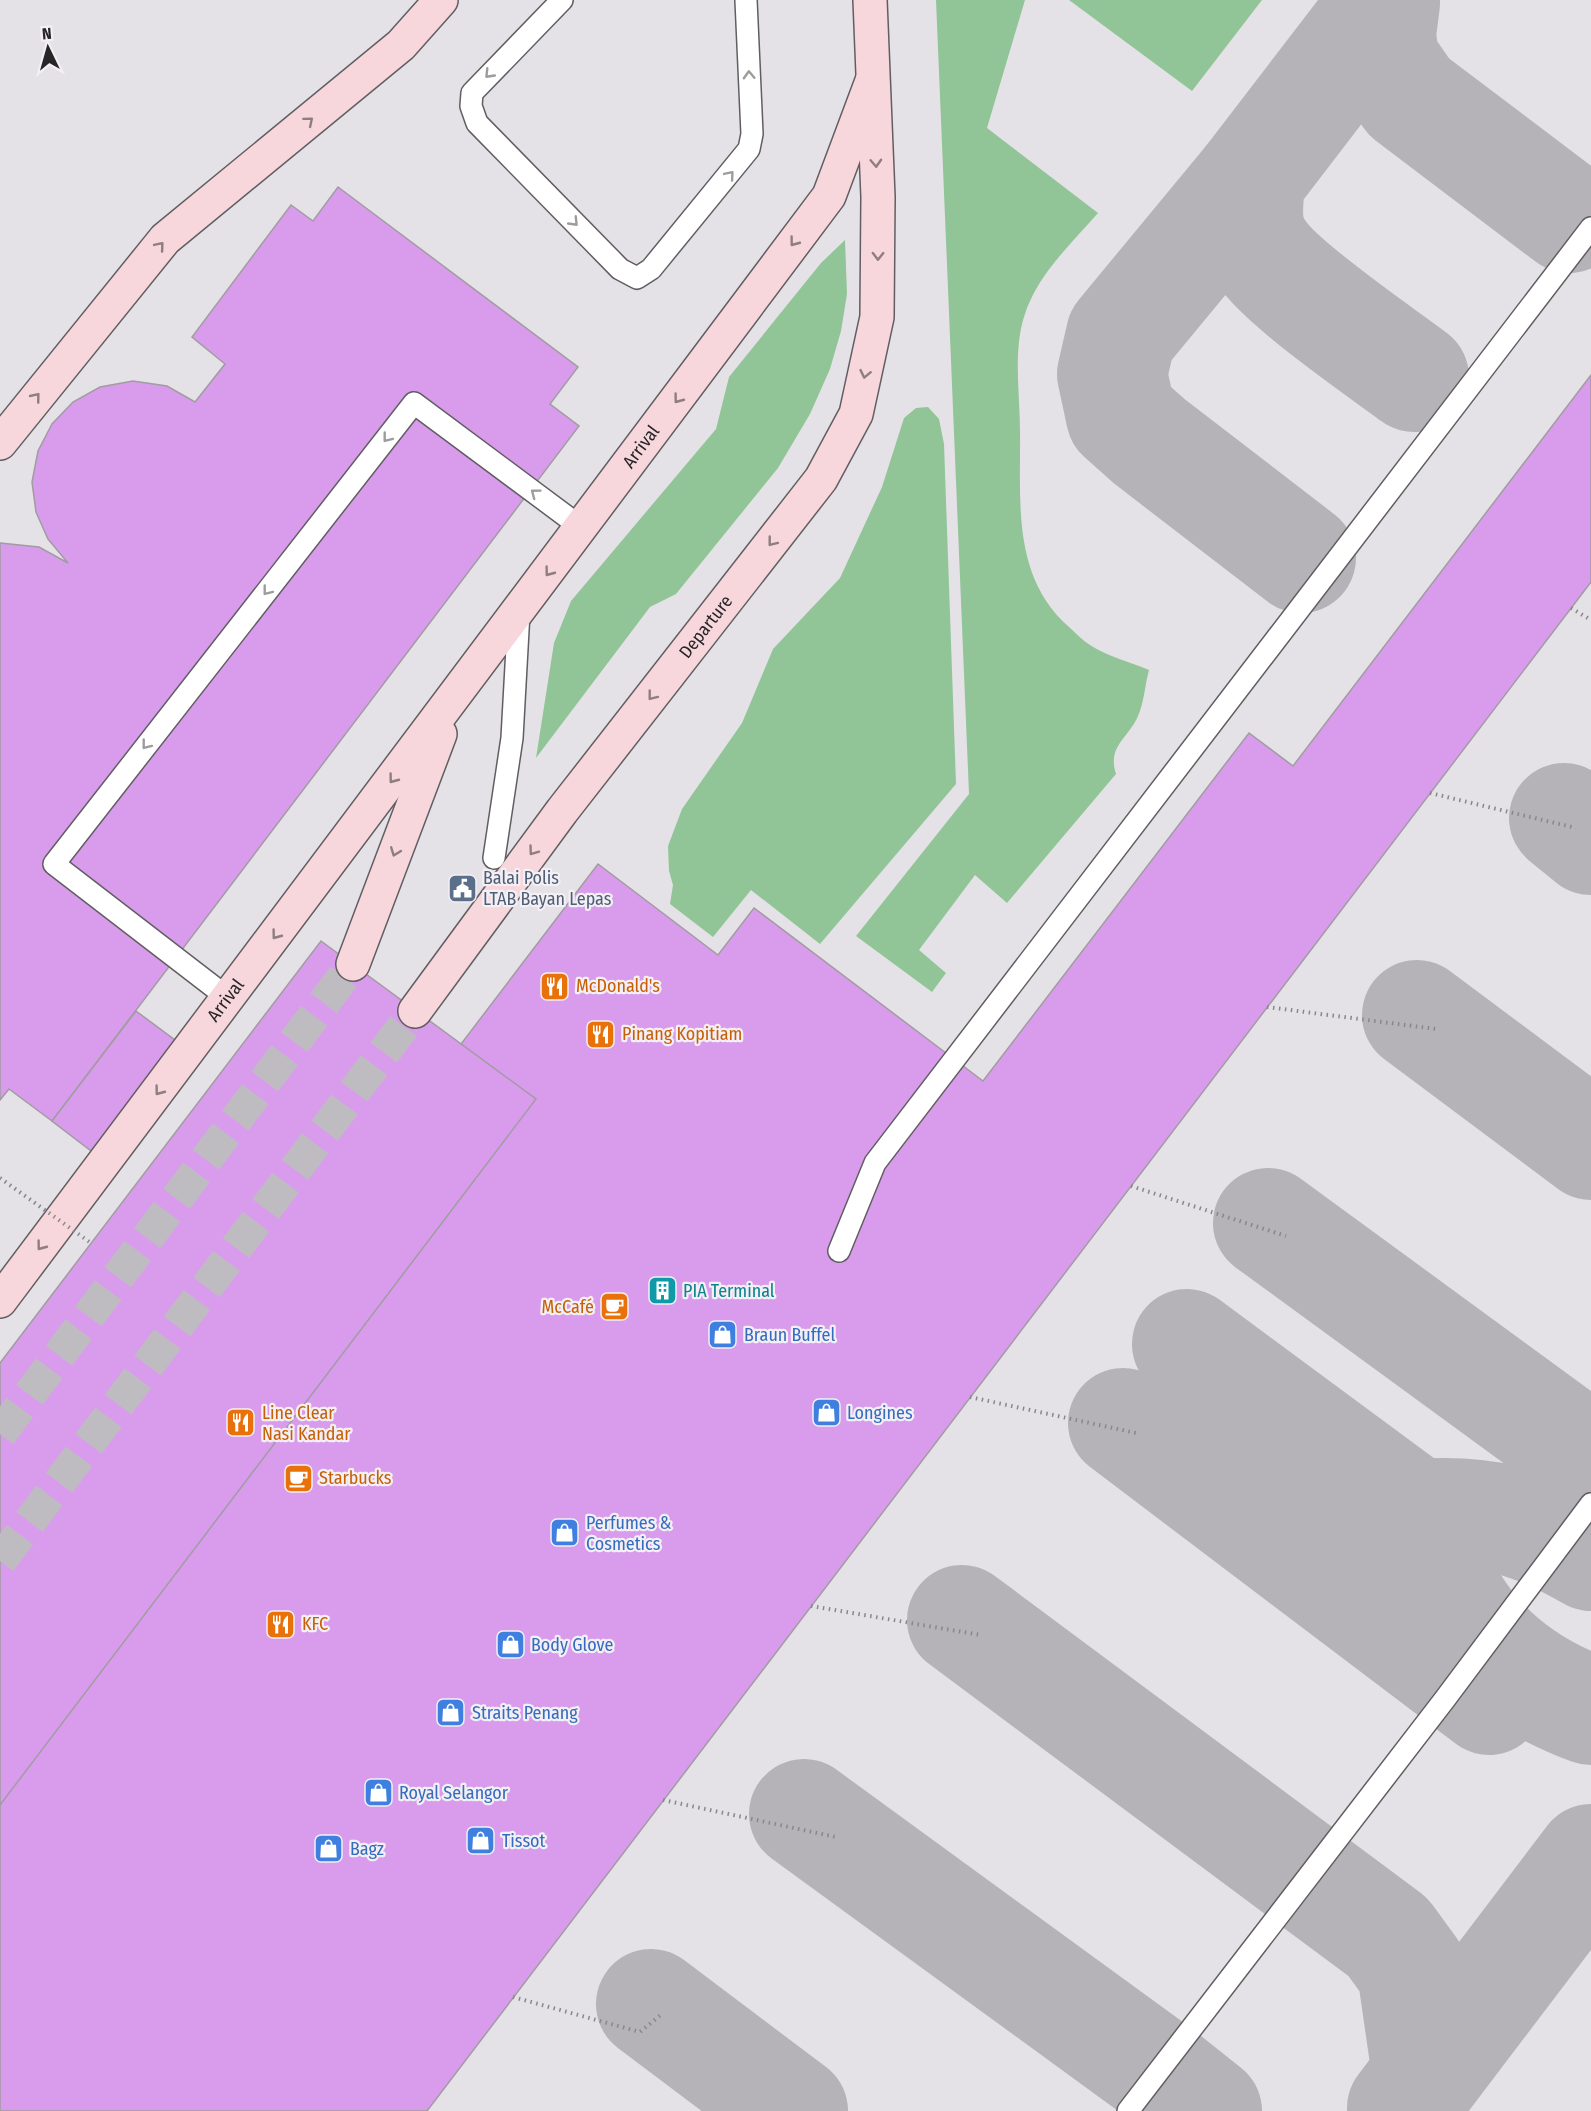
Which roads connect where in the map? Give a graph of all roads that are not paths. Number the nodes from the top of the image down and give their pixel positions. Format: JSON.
{"nodes":[{"id":1,"x":441,"y":0,"type":"edge"},
{"id":2,"x":562,"y":0,"type":"edge"},
{"id":3,"x":746,"y":0,"type":"edge"},
{"id":4,"x":870,"y":0,"type":"edge"},
{"id":5,"x":872,"y":81,"type":"junction"},
{"id":6,"x":1591,"y":228,"type":"edge"},
{"id":7,"x":0,"y":443,"type":"edge"},
{"id":8,"x":582,"y":528,"type":"junction"},
{"id":9,"x":519,"y":612,"type":"junction"},
{"id":10,"x":454,"y":699,"type":"junction"},
{"id":11,"x":494,"y":858,"type":"dead end"},
{"id":12,"x":352,"y":964,"type":"tunnel mouth"},
{"id":13,"x":228,"y":998,"type":"junction"},
{"id":14,"x":415,"y":1011,"type":"tunnel mouth"},
{"id":15,"x":839,"y":1251,"type":"dead end"},
{"id":16,"x":0,"y":1301,"type":"edge"},
{"id":17,"x":1591,"y":1504,"type":"edge"},
{"id":18,"x":1128,"y":2111,"type":"edge"}],
"edges":[{"from":7,"to":1,"type":"street","one_way":true},
{"from":2,"to":3,"type":"lane","one_way":true},
{"from":4,"to":5,"type":"street","name":"Departure"},
{"from":5,"to":8,"type":"street","name":"Arrival","one_way":true},
{"from":5,"to":14,"type":"street","name":"Departure","one_way":true},
{"from":6,"to":15,"type":"lane"},
{"from":8,"to":9,"type":"street","name":"Arrival","one_way":true},
{"from":8,"to":13,"type":"lane","one_way":true},
{"from":9,"to":10,"type":"street","name":"Arrival"},
{"from":9,"to":11,"type":"lane"},
{"from":10,"to":12,"type":"street","name":"Arrival","one_way":true},
{"from":10,"to":13,"type":"street","name":"Arrival","one_way":true},
{"from":13,"to":16,"type":"street","name":"Arrival","one_way":true},
{"from":17,"to":18,"type":"lane"}]}
